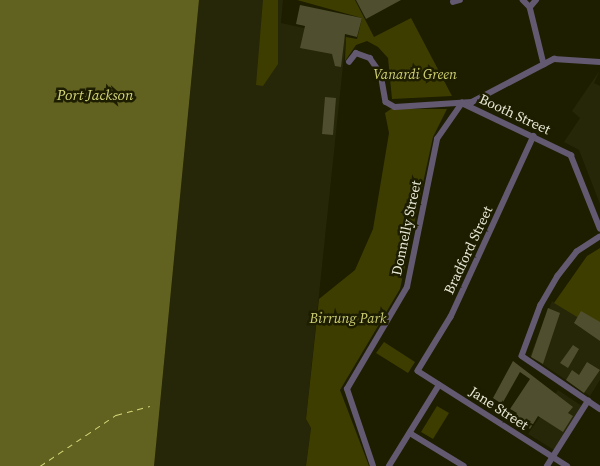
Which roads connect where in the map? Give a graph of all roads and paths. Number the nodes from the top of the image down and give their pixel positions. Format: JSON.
{"nodes":[{"id":1,"x":522,"y":0,"type":"edge"},
{"id":2,"x":537,"y":0,"type":"edge"},
{"id":3,"x":530,"y":7,"type":"junction"},
{"id":4,"x":349,"y":62,"type":"dead end"},
{"id":5,"x":600,"y":62,"type":"edge"},
{"id":6,"x":544,"y":64,"type":"junction"},
{"id":7,"x":462,"y":103,"type":"junction"},
{"id":8,"x":534,"y":136,"type":"junction"},
{"id":9,"x":600,"y":228,"type":"edge"},
{"id":10,"x":600,"y":237,"type":"edge"},
{"id":11,"x":418,"y":371,"type":"joint"},
{"id":12,"x":439,"y":385,"type":"junction"},
{"id":13,"x":588,"y":401,"type":"junction"},
{"id":14,"x":600,"y":409,"type":"edge"},
{"id":15,"x":410,"y":433,"type":"junction"},
{"id":16,"x":553,"y":457,"type":"junction"},
{"id":17,"x":374,"y":466,"type":"edge"},
{"id":18,"x":389,"y":466,"type":"edge"},
{"id":19,"x":464,"y":466,"type":"edge"},
{"id":20,"x":547,"y":466,"type":"edge"},
{"id":21,"x":568,"y":466,"type":"edge"}],
"edges":[{"from":1,"to":3,"type":"street"},
{"from":2,"to":3,"type":"street"},
{"from":3,"to":6,"type":"street"},
{"from":4,"to":7,"type":"street","name":"Booth Street"},
{"from":5,"to":6,"type":"street"},
{"from":6,"to":7,"type":"street"},
{"from":7,"to":8,"type":"street","name":"Booth Street"},
{"from":7,"to":17,"type":"street","name":"Donnelly Street"},
{"from":8,"to":9,"type":"street","name":"Booth Street"},
{"from":8,"to":11,"type":"street","name":"Bradford Street"},
{"from":10,"to":13,"type":"street"},
{"from":11,"to":12,"type":"street","name":"Jane Street"},
{"from":12,"to":15,"type":"street"},
{"from":12,"to":16,"type":"street","name":"Jane Street"},
{"from":13,"to":14,"type":"street"},
{"from":13,"to":16,"type":"street"},
{"from":15,"to":18,"type":"street"},
{"from":15,"to":19,"type":"street"},
{"from":16,"to":20,"type":"street"},
{"from":16,"to":21,"type":"street","name":"Jane Street"}]}
